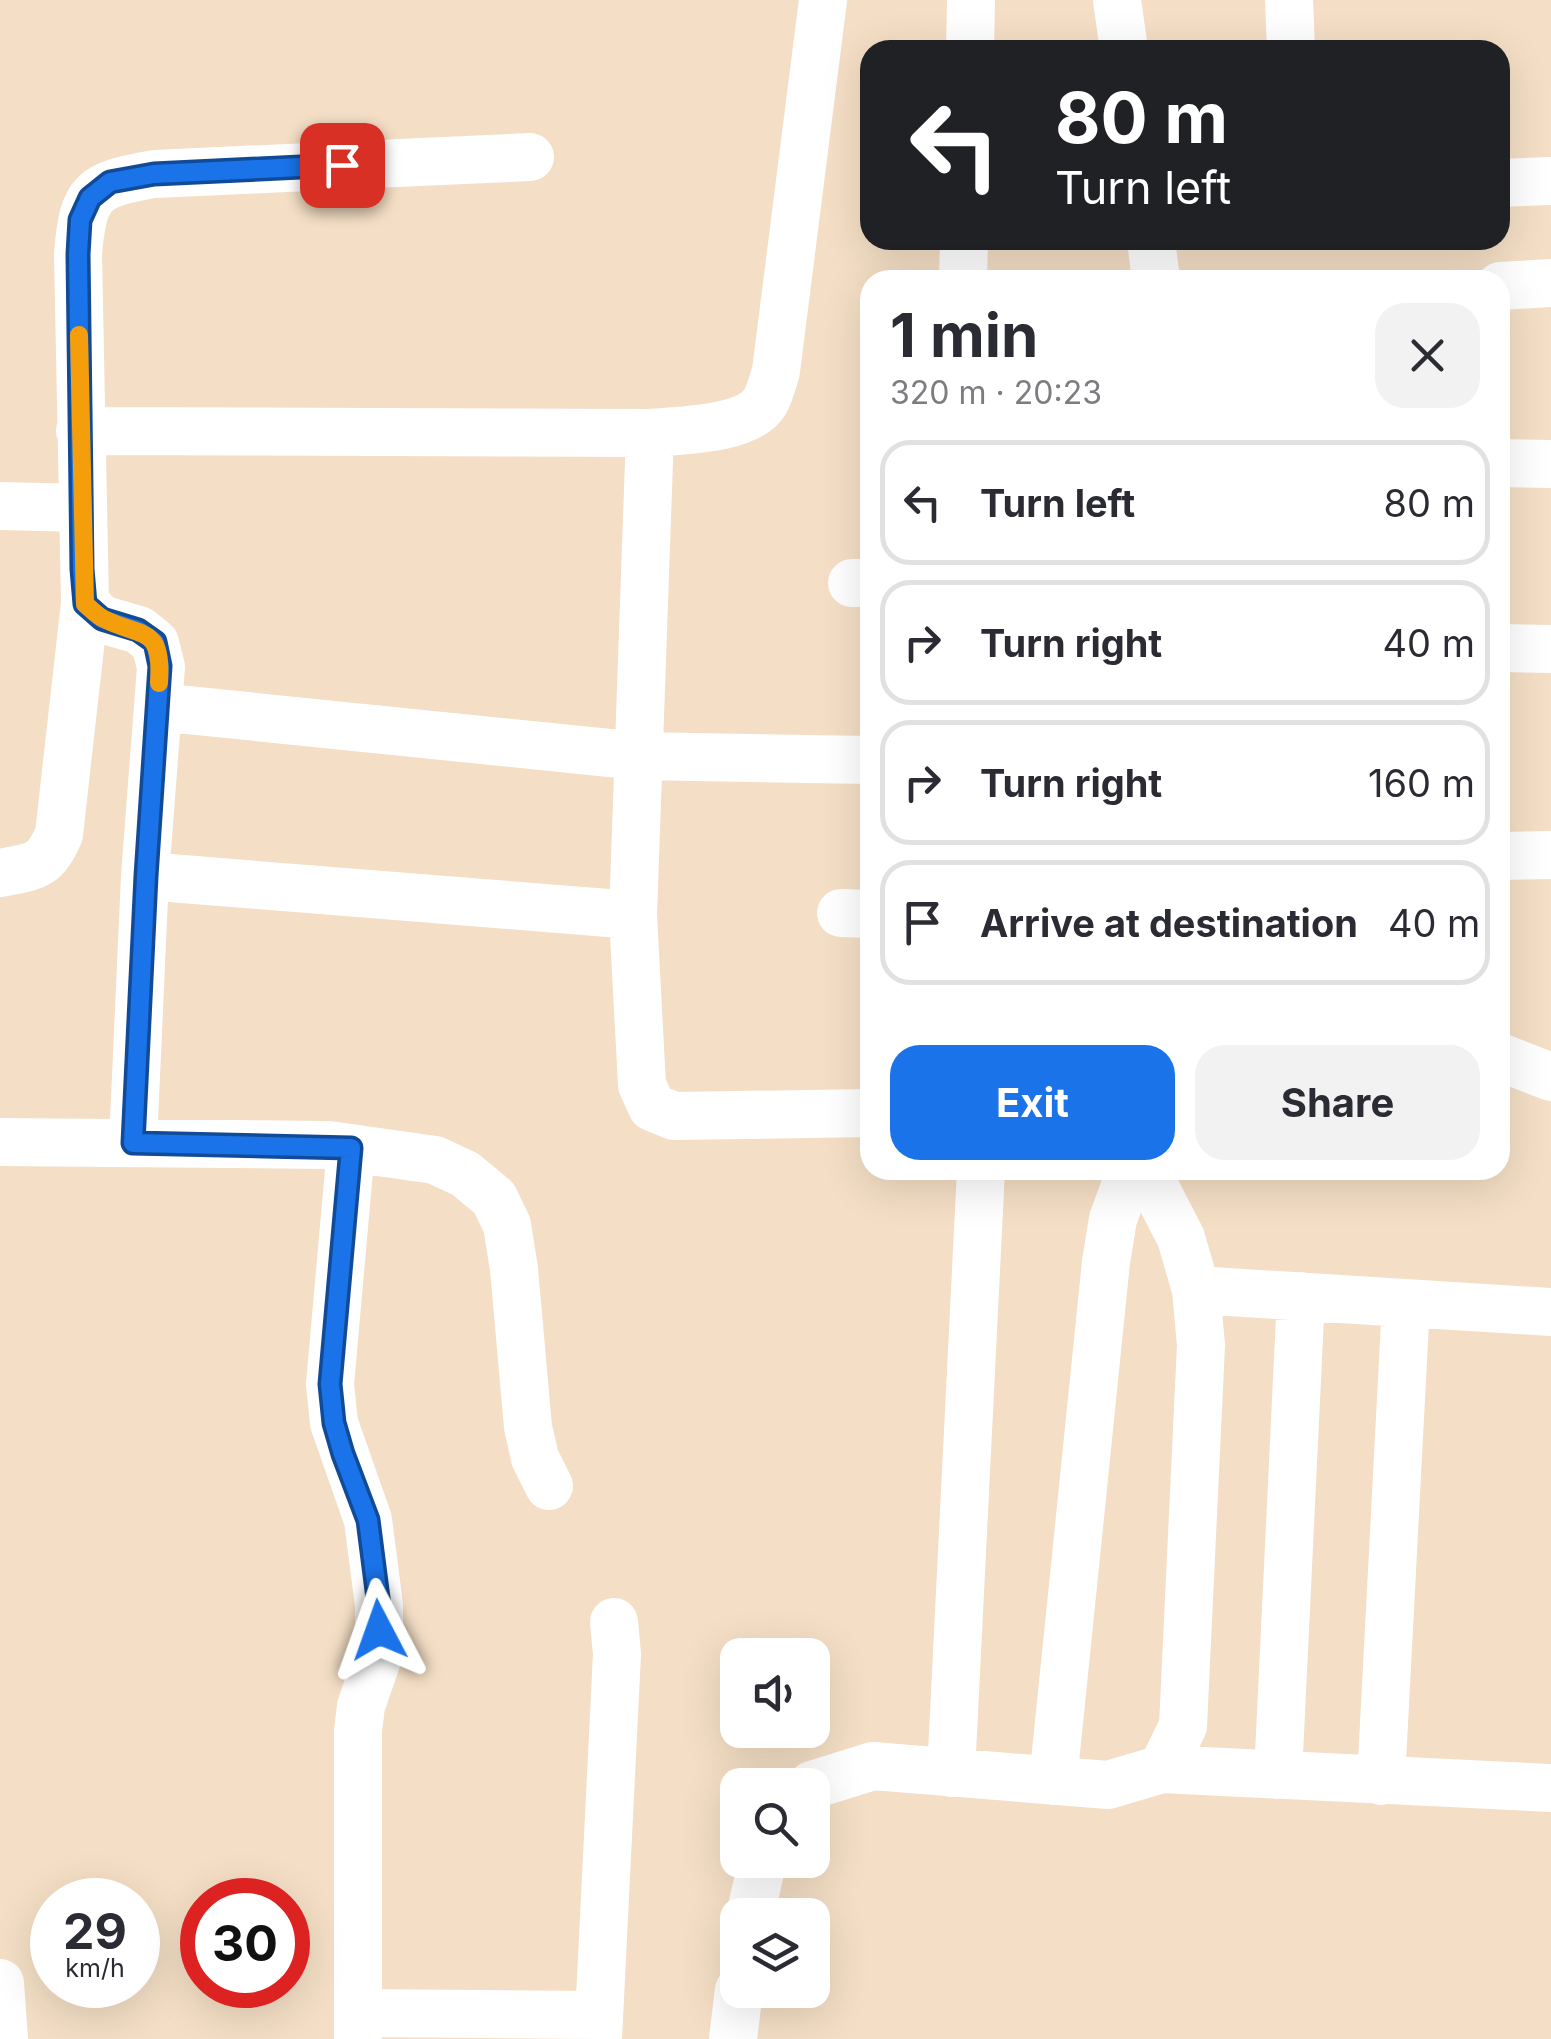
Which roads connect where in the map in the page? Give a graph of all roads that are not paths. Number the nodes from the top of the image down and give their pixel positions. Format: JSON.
{"nodes":[{"id":1,"x":823,"y":0,"type":"edge"},
{"id":2,"x":971,"y":0,"type":"edge"},
{"id":3,"x":1117,"y":0,"type":"edge"},
{"id":4,"x":1290,"y":0,"type":"edge"},
{"id":5,"x":970,"y":40,"type":"edge"},
{"id":6,"x":1123,"y":40,"type":"edge"},
{"id":7,"x":1291,"y":40,"type":"edge"},
{"id":8,"x":530,"y":157,"type":"dead end"},
{"id":9,"x":1551,"y":181,"type":"edge"},
{"id":10,"x":1510,"y":183,"type":"edge"},
{"id":11,"x":1551,"y":283,"type":"edge"},
{"id":12,"x":1510,"y":285,"type":"edge"},
{"id":13,"x":80,"y":431,"type":"junction"},
{"id":14,"x":650,"y":432,"type":"junction"},
{"id":15,"x":1510,"y":464,"type":"edge"},
{"id":16,"x":1551,"y":464,"type":"edge"},
{"id":17,"x":0,"y":506,"type":"edge"},
{"id":18,"x":82,"y":508,"type":"junction"},
{"id":19,"x":85,"y":604,"type":"junction"},
{"id":20,"x":1510,"y":648,"type":"edge"},
{"id":21,"x":1551,"y":648,"type":"edge"},
{"id":22,"x":158,"y":707,"type":"junction"},
{"id":23,"x":639,"y":756,"type":"junction"},
{"id":24,"x":860,"y":760,"type":"edge"},
{"id":25,"x":1551,"y":855,"type":"edge"},
{"id":26,"x":1510,"y":856,"type":"edge"},
{"id":27,"x":0,"y":873,"type":"edge"},
{"id":28,"x":146,"y":876,"type":"junction"},
{"id":29,"x":633,"y":915,"type":"junction"},
{"id":30,"x":1510,"y":1060,"type":"edge"},
{"id":31,"x":1551,"y":1077,"type":"edge"},
{"id":32,"x":860,"y":1112,"type":"edge"},
{"id":33,"x":0,"y":1142,"type":"edge"},
{"id":34,"x":133,"y":1143,"type":"junction"},
{"id":35,"x":351,"y":1148,"type":"junction"},
{"id":36,"x":980,"y":1180,"type":"edge"},
{"id":37,"x":1127,"y":1180,"type":"edge"},
{"id":38,"x":1151,"y":1180,"type":"edge"},
{"id":39,"x":1196,"y":1290,"type":"junction"},
{"id":40,"x":1301,"y":1296,"type":"junction"},
{"id":41,"x":1406,"y":1303,"type":"junction"},
{"id":42,"x":1551,"y":1312,"type":"edge"},
{"id":43,"x":549,"y":1486,"type":"dead end"},
{"id":44,"x":614,"y":1622,"type":"dead end"},
{"id":45,"x":1162,"y":1769,"type":"junction"},
{"id":46,"x":951,"y":1772,"type":"junction"},
{"id":47,"x":1278,"y":1775,"type":"junction"},
{"id":48,"x":830,"y":1779,"type":"edge"},
{"id":49,"x":1381,"y":1780,"type":"junction"},
{"id":50,"x":1053,"y":1781,"type":"junction"},
{"id":51,"x":1551,"y":1788,"type":"edge"},
{"id":52,"x":0,"y":1982,"type":"edge"},
{"id":53,"x":737,"y":2008,"type":"edge"},
{"id":54,"x":358,"y":2026,"type":"edge"},
{"id":55,"x":598,"y":2027,"type":"edge"},
{"id":56,"x":4,"y":2039,"type":"edge"},
{"id":57,"x":734,"y":2039,"type":"edge"}],
"edges":[{"from":1,"to":14,"type":"street"},
{"from":2,"to":5,"type":"street"},
{"from":3,"to":6,"type":"street"},
{"from":4,"to":7,"type":"street"},
{"from":8,"to":13,"type":"street"},
{"from":9,"to":10,"type":"street"},
{"from":11,"to":12,"type":"street"},
{"from":13,"to":14,"type":"street"},
{"from":13,"to":18,"type":"street"},
{"from":14,"to":23,"type":"street"},
{"from":15,"to":16,"type":"street"},
{"from":17,"to":18,"type":"street"},
{"from":18,"to":19,"type":"street"},
{"from":19,"to":22,"type":"street"},
{"from":19,"to":27,"type":"street"},
{"from":20,"to":21,"type":"street"},
{"from":22,"to":23,"type":"street"},
{"from":22,"to":28,"type":"street"},
{"from":23,"to":24,"type":"street"},
{"from":23,"to":29,"type":"street"},
{"from":25,"to":26,"type":"street"},
{"from":28,"to":29,"type":"street"},
{"from":28,"to":34,"type":"street"},
{"from":29,"to":32,"type":"street"},
{"from":30,"to":31,"type":"street"},
{"from":33,"to":34,"type":"street"},
{"from":34,"to":35,"type":"street"},
{"from":35,"to":43,"type":"street"},
{"from":35,"to":54,"type":"street"},
{"from":36,"to":46,"type":"street"},
{"from":37,"to":50,"type":"street"},
{"from":38,"to":39,"type":"street"},
{"from":39,"to":40,"type":"street"},
{"from":39,"to":45,"type":"street"},
{"from":40,"to":41,"type":"street"},
{"from":40,"to":47,"type":"street"},
{"from":41,"to":42,"type":"street"},
{"from":41,"to":49,"type":"street"},
{"from":44,"to":55,"type":"street"},
{"from":45,"to":47,"type":"street"},
{"from":45,"to":50,"type":"street"},
{"from":46,"to":48,"type":"street"},
{"from":46,"to":50,"type":"street"},
{"from":47,"to":49,"type":"street"},
{"from":49,"to":51,"type":"street"},
{"from":52,"to":56,"type":"street"},
{"from":53,"to":57,"type":"street"},
{"from":54,"to":55,"type":"street"}]}
